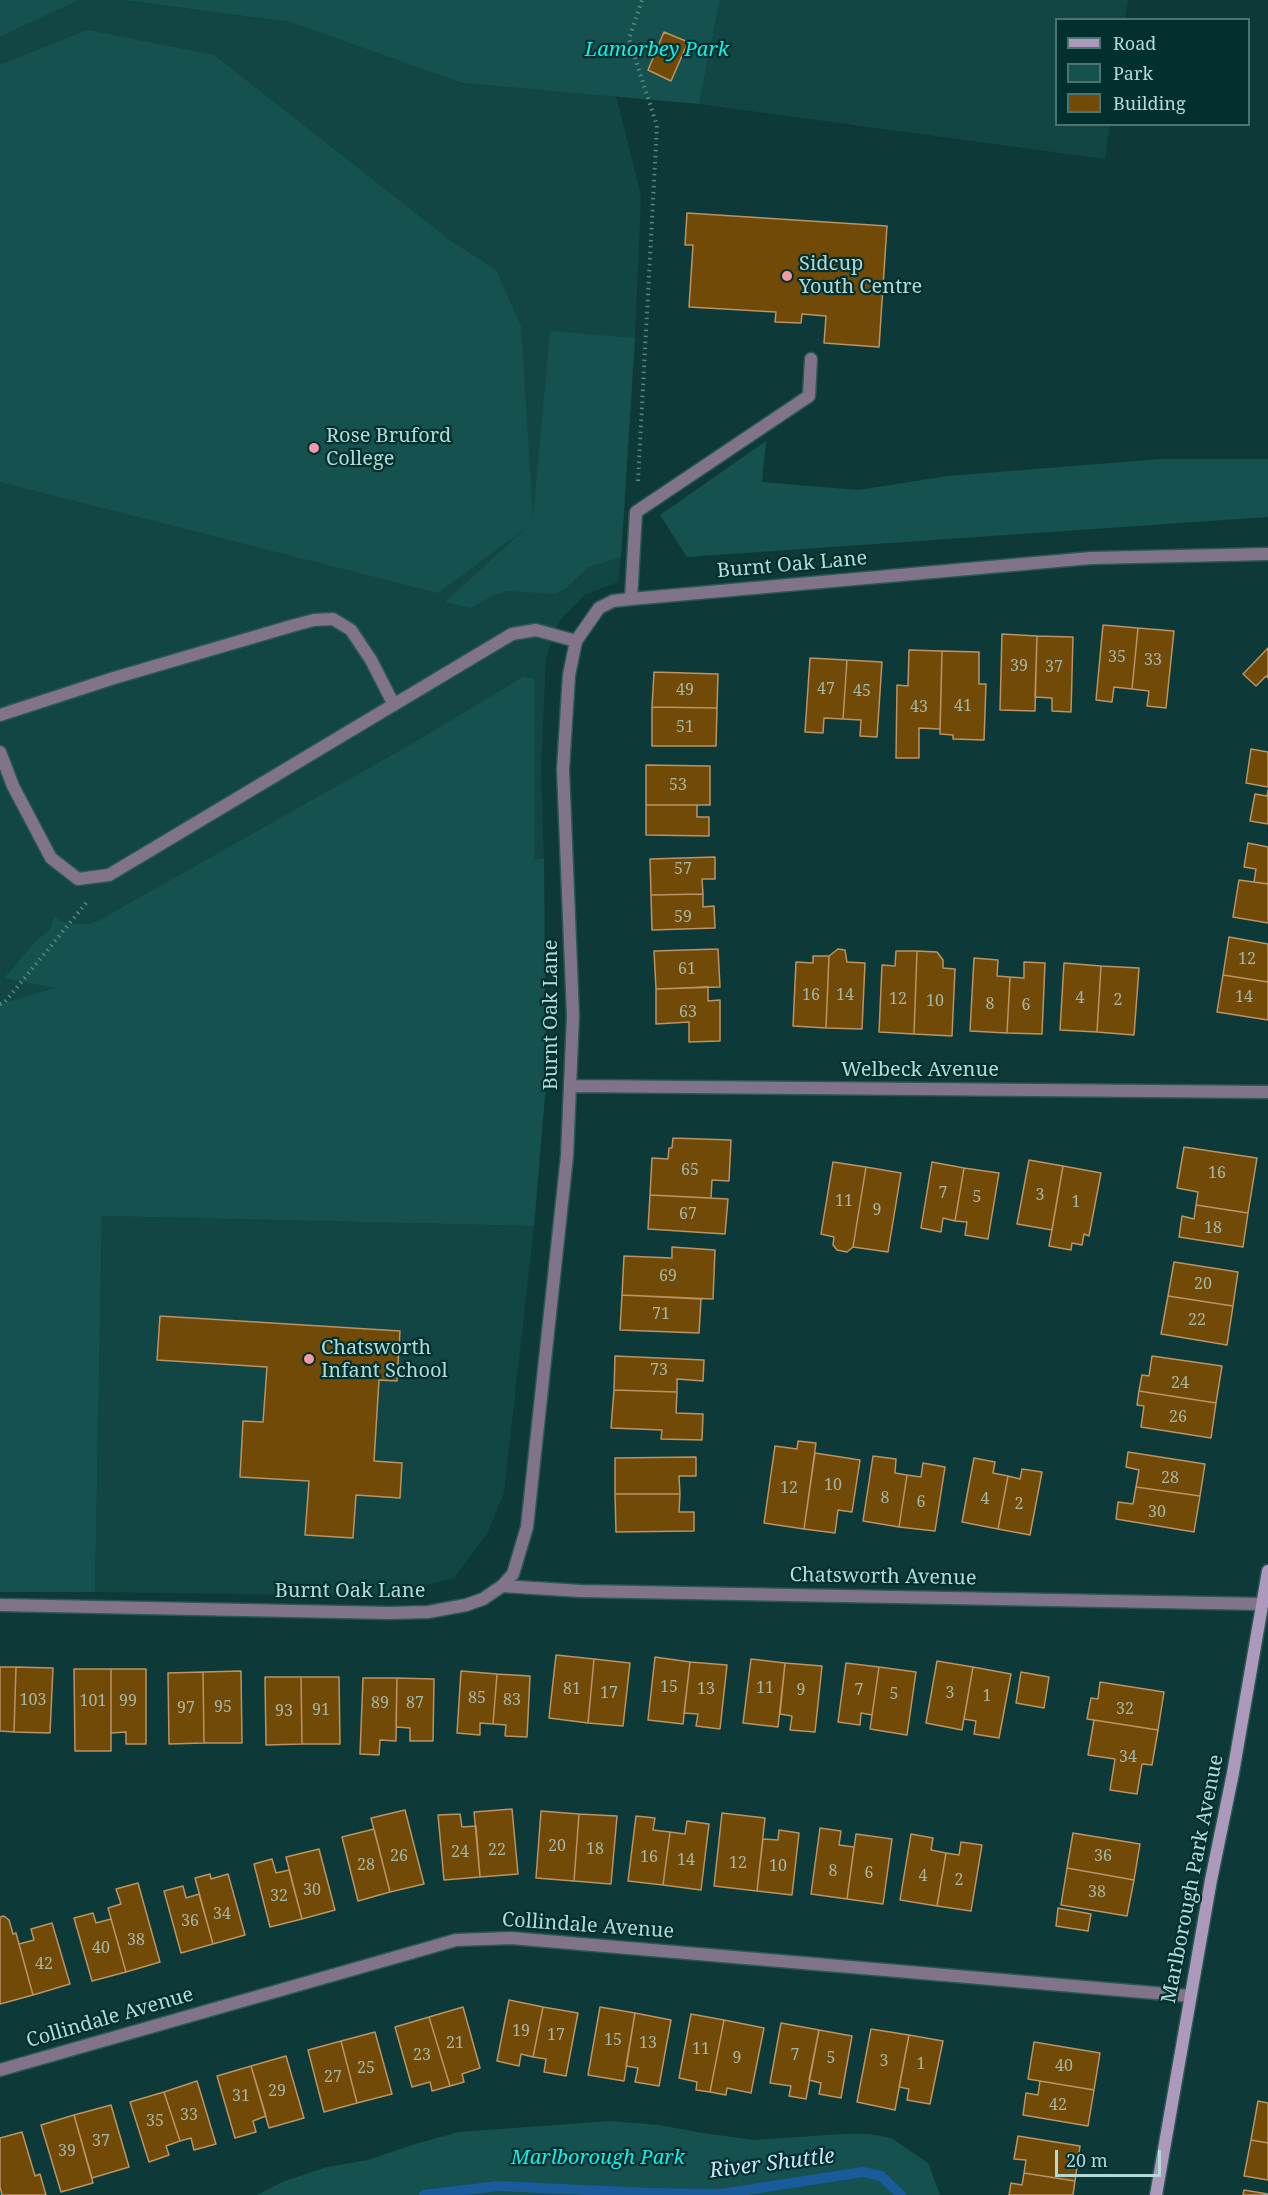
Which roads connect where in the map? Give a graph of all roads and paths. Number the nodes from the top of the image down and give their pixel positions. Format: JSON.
{"nodes":[{"id":1,"x":642,"y":0,"type":"edge"},
{"id":2,"x":811,"y":359,"type":"dead end"},
{"id":3,"x":636,"y":512,"type":"junction"},
{"id":4,"x":1268,"y":554,"type":"edge"},
{"id":5,"x":631,"y":599,"type":"junction"},
{"id":6,"x":576,"y":640,"type":"junction"},
{"id":7,"x":394,"y":705,"type":"junction"},
{"id":8,"x":0,"y":715,"type":"edge"},
{"id":9,"x":0,"y":753,"type":"edge"},
{"id":10,"x":109,"y":875,"type":"junction"},
{"id":11,"x":0,"y":1004,"type":"edge"},
{"id":12,"x":571,"y":1086,"type":"junction"},
{"id":13,"x":1268,"y":1092,"type":"edge"},
{"id":14,"x":1268,"y":1571,"type":"edge"},
{"id":15,"x":502,"y":1587,"type":"junction"},
{"id":16,"x":1262,"y":1604,"type":"junction"},
{"id":17,"x":0,"y":1605,"type":"edge"},
{"id":18,"x":1190,"y":1996,"type":"junction"},
{"id":19,"x":0,"y":2070,"type":"edge"},
{"id":20,"x":1156,"y":2195,"type":"edge"}],
"edges":[{"from":1,"to":3,"type":"path"},
{"from":2,"to":3,"type":"street"},
{"from":3,"to":5,"type":"street"},
{"from":4,"to":5,"type":"street","name":"Burnt Oak Lane"},
{"from":5,"to":6,"type":"street","name":"Burnt Oak Lane"},
{"from":6,"to":7,"type":"street"},
{"from":6,"to":12,"type":"street","name":"Burnt Oak Lane"},
{"from":7,"to":8,"type":"street"},
{"from":7,"to":10,"type":"street"},
{"from":9,"to":10,"type":"street"},
{"from":10,"to":11,"type":"path"},
{"from":12,"to":13,"type":"street","name":"Welbeck Avenue"},
{"from":12,"to":15,"type":"street","name":"Burnt Oak Lane"},
{"from":14,"to":16,"type":"street","name":"Marlborough Park Avenue"},
{"from":15,"to":16,"type":"street","name":"Chatsworth Avenue"},
{"from":15,"to":17,"type":"street","name":"Burnt Oak Lane"},
{"from":16,"to":18,"type":"street","name":"Marlborough Park Avenue"},
{"from":18,"to":19,"type":"street","name":"Collindale Avenue"},
{"from":18,"to":20,"type":"street","name":"Marlborough Park Avenue"}]}
